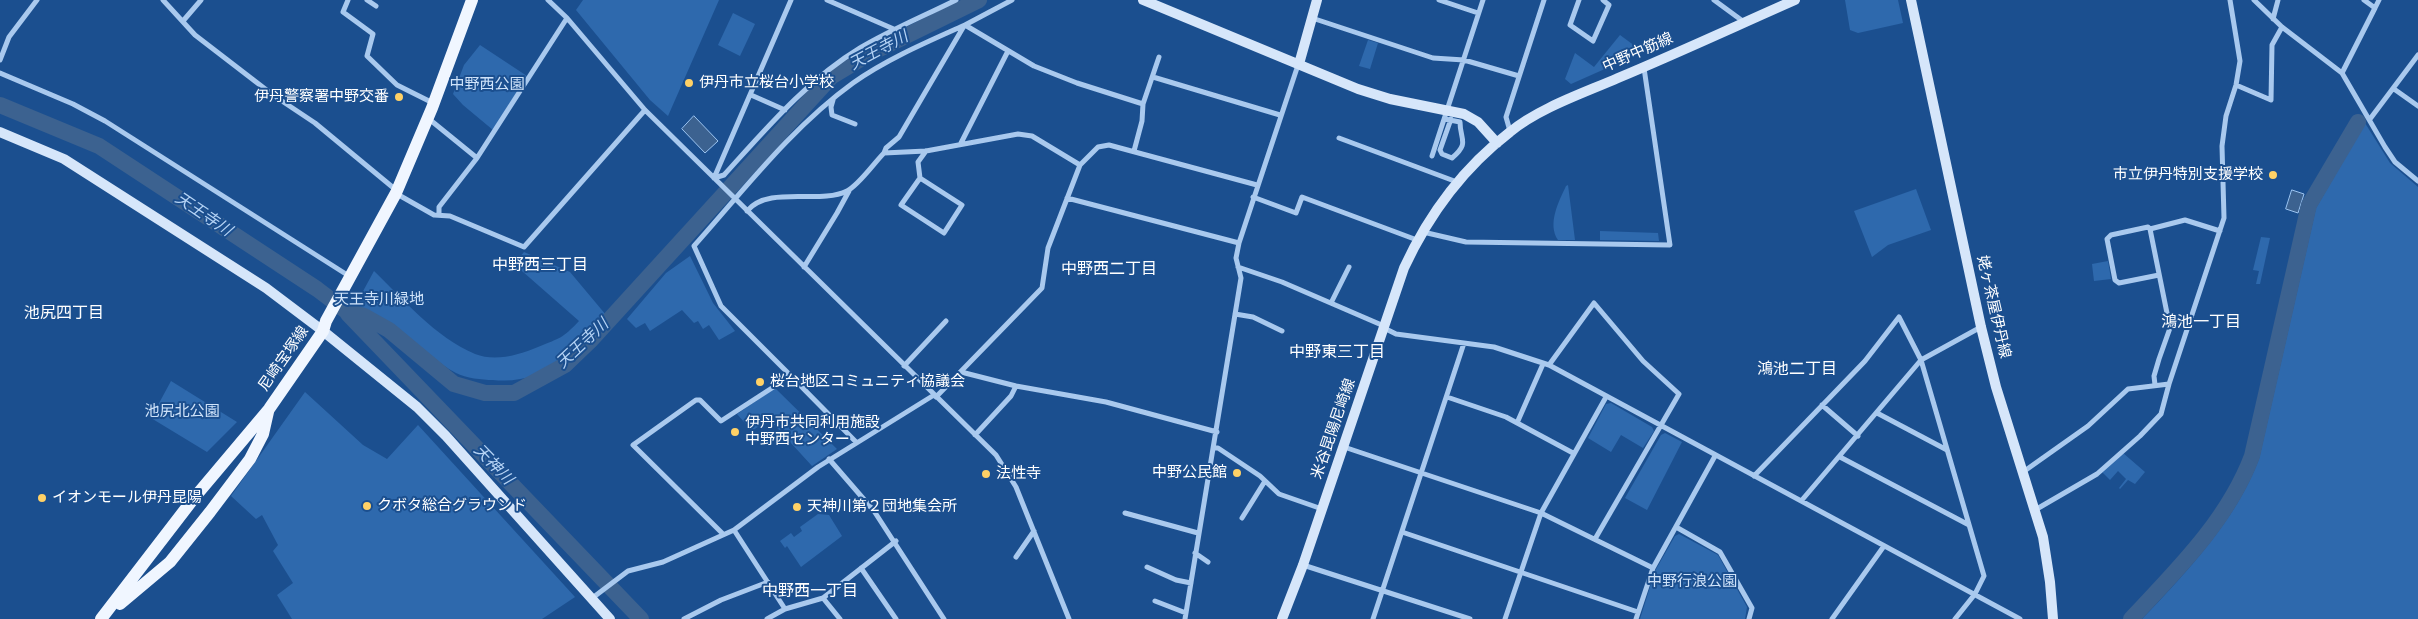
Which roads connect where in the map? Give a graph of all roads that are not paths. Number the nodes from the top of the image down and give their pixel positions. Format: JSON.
{"nodes":[{"id":1,"x":37,"y":0,"type":"edge"},
{"id":2,"x":163,"y":0,"type":"edge"},
{"id":3,"x":201,"y":0,"type":"edge"},
{"id":4,"x":348,"y":0,"type":"edge"},
{"id":5,"x":367,"y":0,"type":"edge"},
{"id":6,"x":472,"y":0,"type":"edge"},
{"id":7,"x":548,"y":0,"type":"edge"},
{"id":8,"x":791,"y":0,"type":"edge"},
{"id":9,"x":827,"y":0,"type":"edge"},
{"id":10,"x":846,"y":0,"type":"edge"},
{"id":11,"x":956,"y":0,"type":"edge"},
{"id":12,"x":1012,"y":0,"type":"edge"},
{"id":13,"x":1143,"y":0,"type":"edge"},
{"id":14,"x":1317,"y":0,"type":"edge"},
{"id":15,"x":1439,"y":0,"type":"edge"},
{"id":16,"x":1482,"y":0,"type":"edge"},
{"id":17,"x":1544,"y":0,"type":"edge"},
{"id":18,"x":1579,"y":0,"type":"edge"},
{"id":19,"x":1603,"y":0,"type":"edge"},
{"id":20,"x":1714,"y":0,"type":"edge"},
{"id":21,"x":1795,"y":0,"type":"edge"},
{"id":22,"x":1911,"y":0,"type":"edge"},
{"id":23,"x":2230,"y":0,"type":"edge"},
{"id":24,"x":2254,"y":0,"type":"edge"},
{"id":25,"x":2278,"y":0,"type":"edge"},
{"id":26,"x":2364,"y":0,"type":"edge"},
{"id":27,"x":2379,"y":0,"type":"edge"},
{"id":28,"x":376,"y":6,"type":"dead end"},
{"id":29,"x":843,"y":7,"type":"junction"},
{"id":30,"x":2375,"y":8,"type":"junction"},
{"id":31,"x":1478,"y":13,"type":"junction"},
{"id":32,"x":567,"y":18,"type":"junction"},
{"id":33,"x":1312,"y":18,"type":"junction"},
{"id":34,"x":2273,"y":18,"type":"junction"},
{"id":35,"x":183,"y":21,"type":"junction"},
{"id":36,"x":1745,"y":22,"type":"junction"},
{"id":37,"x":965,"y":25,"type":"junction"},
{"id":38,"x":2282,"y":27,"type":"junction"},
{"id":39,"x":896,"y":30,"type":"junction"},
{"id":40,"x":1008,"y":51,"type":"junction"},
{"id":41,"x":2418,"y":55,"type":"edge"},
{"id":42,"x":1159,"y":57,"type":"dead end"},
{"id":43,"x":0,"y":60,"type":"edge"},
{"id":44,"x":1464,"y":60,"type":"junction"},
{"id":45,"x":1299,"y":64,"type":"junction"},
{"id":46,"x":1644,"y":67,"type":"junction"},
{"id":47,"x":2342,"y":73,"type":"junction"},
{"id":48,"x":0,"y":74,"type":"edge"},
{"id":49,"x":1519,"y":76,"type":"junction"},
{"id":50,"x":1153,"y":77,"type":"junction"},
{"id":51,"x":2236,"y":85,"type":"junction"},
{"id":52,"x":2394,"y":89,"type":"junction"},
{"id":53,"x":751,"y":95,"type":"junction"},
{"id":54,"x":833,"y":100,"type":"junction"},
{"id":55,"x":434,"y":104,"type":"junction"},
{"id":56,"x":1143,"y":104,"type":"junction"},
{"id":57,"x":2418,"y":106,"type":"edge"},
{"id":58,"x":645,"y":110,"type":"junction"},
{"id":59,"x":785,"y":110,"type":"junction"},
{"id":60,"x":1280,"y":115,"type":"junction"},
{"id":61,"x":1448,"y":116,"type":"junction"},
{"id":62,"x":428,"y":118,"type":"junction"},
{"id":63,"x":2370,"y":119,"type":"junction"},
{"id":64,"x":855,"y":124,"type":"dead end"},
{"id":65,"x":0,"y":132,"type":"edge"},
{"id":66,"x":1510,"y":132,"type":"junction"},
{"id":67,"x":1339,"y":138,"type":"dead end"},
{"id":68,"x":961,"y":143,"type":"junction"},
{"id":69,"x":1497,"y":143,"type":"junction"},
{"id":70,"x":1134,"y":150,"type":"junction"},
{"id":71,"x":926,"y":151,"type":"junction"},
{"id":72,"x":1401,"y":152,"type":"dead end"},
{"id":73,"x":884,"y":153,"type":"junction"},
{"id":74,"x":1432,"y":156,"type":"dead end"},
{"id":75,"x":477,"y":158,"type":"junction"},
{"id":76,"x":1398,"y":160,"type":"junction"},
{"id":77,"x":1080,"y":165,"type":"junction"},
{"id":78,"x":714,"y":178,"type":"junction"},
{"id":79,"x":920,"y":178,"type":"junction"},
{"id":80,"x":2418,"y":181,"type":"edge"},
{"id":81,"x":1456,"y":182,"type":"junction"},
{"id":82,"x":1257,"y":185,"type":"junction"},
{"id":83,"x":849,"y":190,"type":"junction"},
{"id":84,"x":397,"y":192,"type":"junction"},
{"id":85,"x":1253,"y":197,"type":"junction"},
{"id":86,"x":734,"y":198,"type":"junction"},
{"id":87,"x":1068,"y":198,"type":"junction"},
{"id":88,"x":747,"y":211,"type":"junction"},
{"id":89,"x":438,"y":214,"type":"junction"},
{"id":90,"x":2150,"y":229,"type":"junction"},
{"id":91,"x":2220,"y":231,"type":"junction"},
{"id":92,"x":1419,"y":236,"type":"junction"},
{"id":93,"x":1239,"y":243,"type":"junction"},
{"id":94,"x":804,"y":267,"type":"junction"},
{"id":95,"x":1238,"y":267,"type":"junction"},
{"id":96,"x":1349,"y":267,"type":"dead end"},
{"id":97,"x":2159,"y":275,"type":"junction"},
{"id":98,"x":348,"y":279,"type":"junction"},
{"id":99,"x":1331,"y":303,"type":"junction"},
{"id":100,"x":1235,"y":314,"type":"junction"},
{"id":101,"x":946,"y":321,"type":"dead end"},
{"id":102,"x":324,"y":326,"type":"junction"},
{"id":103,"x":1384,"y":327,"type":"junction"},
{"id":104,"x":1981,"y":327,"type":"junction"},
{"id":105,"x":1282,"y":331,"type":"dead end"},
{"id":106,"x":1464,"y":343,"type":"junction"},
{"id":107,"x":1921,"y":360,"type":"junction"},
{"id":108,"x":1546,"y":364,"type":"junction"},
{"id":109,"x":904,"y":366,"type":"junction"},
{"id":110,"x":961,"y":372,"type":"junction"},
{"id":111,"x":788,"y":373,"type":"junction"},
{"id":112,"x":2168,"y":384,"type":"junction"},
{"id":113,"x":2155,"y":385,"type":"junction"},
{"id":114,"x":1016,"y":386,"type":"junction"},
{"id":115,"x":935,"y":396,"type":"junction"},
{"id":116,"x":1447,"y":397,"type":"junction"},
{"id":117,"x":1606,"y":397,"type":"junction"},
{"id":118,"x":1822,"y":405,"type":"junction"},
{"id":119,"x":269,"y":409,"type":"junction"},
{"id":120,"x":1877,"y":413,"type":"junction"},
{"id":121,"x":1517,"y":423,"type":"junction"},
{"id":122,"x":1661,"y":427,"type":"junction"},
{"id":123,"x":1217,"y":432,"type":"junction"},
{"id":124,"x":975,"y":435,"type":"junction"},
{"id":125,"x":1858,"y":436,"type":"junction"},
{"id":126,"x":856,"y":442,"type":"junction"},
{"id":127,"x":1344,"y":447,"type":"junction"},
{"id":128,"x":1214,"y":448,"type":"junction"},
{"id":129,"x":1947,"y":450,"type":"junction"},
{"id":130,"x":1573,"y":453,"type":"junction"},
{"id":131,"x":1715,"y":456,"type":"junction"},
{"id":132,"x":1840,"y":458,"type":"junction"},
{"id":133,"x":829,"y":459,"type":"junction"},
{"id":134,"x":1422,"y":472,"type":"junction"},
{"id":135,"x":2023,"y":472,"type":"junction"},
{"id":136,"x":1754,"y":476,"type":"junction"},
{"id":137,"x":1265,"y":481,"type":"junction"},
{"id":138,"x":1802,"y":500,"type":"junction"},
{"id":139,"x":1323,"y":509,"type":"junction"},
{"id":140,"x":2035,"y":510,"type":"junction"},
{"id":141,"x":1125,"y":513,"type":"dead end"},
{"id":142,"x":1540,"y":513,"type":"junction"},
{"id":143,"x":1242,"y":518,"type":"dead end"},
{"id":144,"x":1969,"y":525,"type":"junction"},
{"id":145,"x":1676,"y":526,"type":"junction"},
{"id":146,"x":734,"y":530,"type":"junction"},
{"id":147,"x":1034,"y":531,"type":"junction"},
{"id":148,"x":1402,"y":532,"type":"junction"},
{"id":149,"x":1198,"y":533,"type":"junction"},
{"id":150,"x":723,"y":534,"type":"junction"},
{"id":151,"x":1595,"y":539,"type":"junction"},
{"id":152,"x":896,"y":541,"type":"junction"},
{"id":153,"x":1884,"y":546,"type":"junction"},
{"id":154,"x":1195,"y":553,"type":"junction"},
{"id":155,"x":1016,"y":557,"type":"dead end"},
{"id":156,"x":1208,"y":562,"type":"dead end"},
{"id":157,"x":1303,"y":565,"type":"junction"},
{"id":158,"x":1147,"y":567,"type":"dead end"},
{"id":159,"x":861,"y":568,"type":"junction"},
{"id":160,"x":1652,"y":568,"type":"junction"},
{"id":161,"x":1520,"y":572,"type":"junction"},
{"id":162,"x":768,"y":582,"type":"junction"},
{"id":163,"x":1191,"y":583,"type":"junction"},
{"id":164,"x":1382,"y":591,"type":"junction"},
{"id":165,"x":1975,"y":594,"type":"junction"},
{"id":166,"x":594,"y":596,"type":"junction"},
{"id":167,"x":823,"y":598,"type":"junction"},
{"id":168,"x":1155,"y":601,"type":"dead end"},
{"id":169,"x":785,"y":609,"type":"junction"},
{"id":170,"x":1638,"y":612,"type":"junction"},
{"id":171,"x":1186,"y":613,"type":"junction"},
{"id":172,"x":102,"y":619,"type":"edge"},
{"id":173,"x":610,"y":619,"type":"edge"},
{"id":174,"x":684,"y":619,"type":"edge"},
{"id":175,"x":767,"y":619,"type":"edge"},
{"id":176,"x":840,"y":619,"type":"edge"},
{"id":177,"x":896,"y":619,"type":"edge"},
{"id":178,"x":944,"y":619,"type":"edge"},
{"id":179,"x":1069,"y":619,"type":"edge"},
{"id":180,"x":1185,"y":619,"type":"edge"},
{"id":181,"x":1282,"y":619,"type":"edge"},
{"id":182,"x":1373,"y":619,"type":"edge"},
{"id":183,"x":1470,"y":619,"type":"edge"},
{"id":184,"x":1505,"y":619,"type":"edge"},
{"id":185,"x":1636,"y":619,"type":"edge"},
{"id":186,"x":1749,"y":619,"type":"edge"},
{"id":187,"x":1832,"y":619,"type":"edge"},
{"id":188,"x":1955,"y":619,"type":"edge"},
{"id":189,"x":2020,"y":619,"type":"edge"},
{"id":190,"x":2053,"y":619,"type":"edge"}],
"edges":[{"from":1,"to":43,"type":"street"},
{"from":2,"to":35,"type":"street"},
{"from":3,"to":35,"type":"street"},
{"from":4,"to":55,"type":"street"},
{"from":5,"to":28,"type":"street"},
{"from":6,"to":55,"type":"main road","name":"尼崎宝塚線"},
{"from":7,"to":32,"type":"street"},
{"from":8,"to":53,"type":"street"},
{"from":9,"to":29,"type":"street"},
{"from":10,"to":29,"type":"street"},
{"from":11,"to":39,"type":"street"},
{"from":12,"to":37,"type":"street"},
{"from":13,"to":45,"type":"main road"},
{"from":14,"to":33,"type":"main road"},
{"from":15,"to":31,"type":"street"},
{"from":16,"to":31,"type":"street"},
{"from":17,"to":49,"type":"street"},
{"from":18,"to":19,"type":"street"},
{"from":20,"to":36,"type":"street"},
{"from":21,"to":36,"type":"main road","name":"中野中筋線"},
{"from":22,"to":104,"type":"main road","name":"姥ヶ茶屋伊丹線"},
{"from":23,"to":51,"type":"street"},
{"from":24,"to":34,"type":"street"},
{"from":25,"to":34,"type":"street"},
{"from":26,"to":30,"type":"street"},
{"from":27,"to":30,"type":"street"},
{"from":29,"to":39,"type":"street"},
{"from":30,"to":47,"type":"street"},
{"from":31,"to":44,"type":"street"},
{"from":32,"to":58,"type":"street"},
{"from":32,"to":75,"type":"street"},
{"from":33,"to":44,"type":"street"},
{"from":33,"to":45,"type":"main road"},
{"from":34,"to":38,"type":"street"},
{"from":35,"to":84,"type":"street"},
{"from":36,"to":46,"type":"main road","name":"中野中筋線"},
{"from":37,"to":40,"type":"street"},
{"from":37,"to":54,"type":"street"},
{"from":37,"to":73,"type":"street"},
{"from":38,"to":47,"type":"street"},
{"from":38,"to":51,"type":"street"},
{"from":39,"to":59,"type":"street"},
{"from":40,"to":56,"type":"street"},
{"from":40,"to":68,"type":"street"},
{"from":41,"to":52,"type":"street"},
{"from":42,"to":50,"type":"street"},
{"from":44,"to":49,"type":"street"},
{"from":44,"to":61,"type":"street"},
{"from":45,"to":60,"type":"street"},
{"from":45,"to":61,"type":"main road"},
{"from":46,"to":66,"type":"main road","name":"中野中筋線"},
{"from":46,"to":92,"type":"street"},
{"from":47,"to":63,"type":"street"},
{"from":48,"to":98,"type":"street"},
{"from":49,"to":66,"type":"street"},
{"from":50,"to":56,"type":"street"},
{"from":50,"to":60,"type":"street"},
{"from":51,"to":91,"type":"street"},
{"from":52,"to":57,"type":"street"},
{"from":52,"to":63,"type":"street"},
{"from":53,"to":59,"type":"street"},
{"from":53,"to":78,"type":"street"},
{"from":54,"to":64,"type":"street"},
{"from":54,"to":86,"type":"street"},
{"from":55,"to":62,"type":"main road","name":"尼崎宝塚線"},
{"from":56,"to":70,"type":"street"},
{"from":58,"to":78,"type":"street"},
{"from":58,"to":89,"type":"street"},
{"from":59,"to":78,"type":"street"},
{"from":60,"to":82,"type":"street"},
{"from":61,"to":61,"type":"street"},
{"from":61,"to":69,"type":"main road"},
{"from":61,"to":74,"type":"street"},
{"from":62,"to":75,"type":"street"},
{"from":62,"to":84,"type":"main road","name":"尼崎宝塚線"},
{"from":63,"to":80,"type":"street"},
{"from":65,"to":102,"type":"main road"},
{"from":66,"to":69,"type":"main road","name":"中野中筋線"},
{"from":67,"to":76,"type":"street"},
{"from":68,"to":71,"type":"street"},
{"from":68,"to":77,"type":"street"},
{"from":69,"to":81,"type":"main road","name":"米谷昆陽尼崎線"},
{"from":70,"to":77,"type":"street"},
{"from":70,"to":82,"type":"street"},
{"from":71,"to":73,"type":"street"},
{"from":71,"to":79,"type":"street"},
{"from":72,"to":76,"type":"street"},
{"from":73,"to":83,"type":"street"},
{"from":75,"to":89,"type":"street"},
{"from":76,"to":81,"type":"street"},
{"from":77,"to":87,"type":"street"},
{"from":78,"to":86,"type":"street"},
{"from":79,"to":79,"type":"street"},
{"from":81,"to":92,"type":"main road","name":"米谷昆陽尼崎線"},
{"from":82,"to":85,"type":"street"},
{"from":83,"to":88,"type":"street"},
{"from":83,"to":94,"type":"street"},
{"from":84,"to":89,"type":"street"},
{"from":84,"to":98,"type":"main road","name":"尼崎宝塚線"},
{"from":85,"to":92,"type":"street"},
{"from":85,"to":93,"type":"street"},
{"from":86,"to":88,"type":"street"},
{"from":86,"to":111,"type":"street"},
{"from":87,"to":93,"type":"street"},
{"from":87,"to":110,"type":"street"},
{"from":88,"to":94,"type":"street"},
{"from":90,"to":91,"type":"street"},
{"from":90,"to":97,"type":"street"},
{"from":90,"to":97,"type":"street"},
{"from":91,"to":112,"type":"street"},
{"from":92,"to":103,"type":"main road","name":"米谷昆陽尼崎線"},
{"from":93,"to":95,"type":"street"},
{"from":94,"to":109,"type":"street"},
{"from":95,"to":99,"type":"street"},
{"from":95,"to":100,"type":"street"},
{"from":96,"to":99,"type":"street"},
{"from":97,"to":113,"type":"street"},
{"from":98,"to":102,"type":"main road","name":"尼崎宝塚線"},
{"from":99,"to":103,"type":"street"},
{"from":100,"to":105,"type":"street"},
{"from":100,"to":123,"type":"street"},
{"from":101,"to":109,"type":"street"},
{"from":102,"to":119,"type":"main road","name":"尼崎宝塚線"},
{"from":102,"to":166,"type":"main road"},
{"from":103,"to":106,"type":"street"},
{"from":103,"to":127,"type":"main road","name":"米谷昆陽尼崎線"},
{"from":104,"to":107,"type":"street"},
{"from":104,"to":135,"type":"main road","name":"姥ヶ茶屋伊丹線"},
{"from":106,"to":108,"type":"street"},
{"from":106,"to":116,"type":"street"},
{"from":107,"to":118,"type":"street"},
{"from":107,"to":120,"type":"street"},
{"from":107,"to":129,"type":"street"},
{"from":108,"to":117,"type":"street"},
{"from":108,"to":121,"type":"street"},
{"from":108,"to":122,"type":"street"},
{"from":109,"to":115,"type":"street"},
{"from":110,"to":114,"type":"street"},
{"from":110,"to":115,"type":"street"},
{"from":111,"to":126,"type":"street"},
{"from":111,"to":150,"type":"street"},
{"from":112,"to":113,"type":"street"},
{"from":112,"to":140,"type":"street"},
{"from":113,"to":135,"type":"street"},
{"from":114,"to":123,"type":"street"},
{"from":114,"to":124,"type":"street"},
{"from":115,"to":124,"type":"street"},
{"from":115,"to":126,"type":"street"},
{"from":116,"to":121,"type":"street"},
{"from":116,"to":134,"type":"street"},
{"from":117,"to":122,"type":"street"},
{"from":117,"to":130,"type":"street"},
{"from":118,"to":125,"type":"street"},
{"from":118,"to":136,"type":"street"},
{"from":119,"to":172,"type":"main road","name":"尼崎宝塚線"},
{"from":119,"to":172,"type":"main road"},
{"from":120,"to":125,"type":"street"},
{"from":120,"to":129,"type":"street"},
{"from":121,"to":130,"type":"street"},
{"from":122,"to":131,"type":"street"},
{"from":122,"to":151,"type":"street"},
{"from":123,"to":128,"type":"street"},
{"from":124,"to":147,"type":"street"},
{"from":125,"to":132,"type":"street"},
{"from":126,"to":133,"type":"street"},
{"from":127,"to":134,"type":"street"},
{"from":127,"to":139,"type":"main road","name":"米谷昆陽尼崎線"},
{"from":128,"to":137,"type":"street"},
{"from":128,"to":149,"type":"street"},
{"from":129,"to":144,"type":"street"},
{"from":130,"to":142,"type":"street"},
{"from":131,"to":136,"type":"street"},
{"from":131,"to":145,"type":"street"},
{"from":132,"to":138,"type":"street"},
{"from":132,"to":144,"type":"street"},
{"from":133,"to":146,"type":"street"},
{"from":133,"to":152,"type":"street"},
{"from":134,"to":142,"type":"street"},
{"from":134,"to":148,"type":"street"},
{"from":135,"to":140,"type":"main road","name":"姥ヶ茶屋伊丹線"},
{"from":136,"to":138,"type":"street"},
{"from":137,"to":139,"type":"street"},
{"from":137,"to":143,"type":"street"},
{"from":138,"to":153,"type":"street"},
{"from":139,"to":157,"type":"main road","name":"米谷昆陽尼崎線"},
{"from":140,"to":190,"type":"main road","name":"姥ヶ茶屋伊丹線"},
{"from":141,"to":149,"type":"street"},
{"from":142,"to":151,"type":"street"},
{"from":142,"to":161,"type":"street"},
{"from":144,"to":165,"type":"street"},
{"from":145,"to":160,"type":"street"},
{"from":145,"to":186,"type":"street"},
{"from":146,"to":150,"type":"street"},
{"from":146,"to":162,"type":"street"},
{"from":147,"to":155,"type":"street"},
{"from":147,"to":179,"type":"street"},
{"from":148,"to":161,"type":"street"},
{"from":148,"to":164,"type":"street"},
{"from":149,"to":154,"type":"street"},
{"from":150,"to":166,"type":"street"},
{"from":151,"to":160,"type":"street"},
{"from":152,"to":159,"type":"street"},
{"from":152,"to":178,"type":"street"},
{"from":153,"to":165,"type":"street"},
{"from":153,"to":187,"type":"street"},
{"from":154,"to":156,"type":"street"},
{"from":154,"to":163,"type":"street"},
{"from":157,"to":164,"type":"street"},
{"from":157,"to":181,"type":"main road","name":"米谷昆陽尼崎線"},
{"from":158,"to":163,"type":"street"},
{"from":159,"to":167,"type":"street"},
{"from":159,"to":177,"type":"street"},
{"from":160,"to":170,"type":"street"},
{"from":161,"to":170,"type":"street"},
{"from":161,"to":184,"type":"street"},
{"from":162,"to":169,"type":"street"},
{"from":162,"to":174,"type":"street"},
{"from":163,"to":171,"type":"street"},
{"from":164,"to":182,"type":"street"},
{"from":164,"to":183,"type":"street"},
{"from":165,"to":188,"type":"street"},
{"from":165,"to":189,"type":"street"},
{"from":166,"to":173,"type":"main road"},
{"from":167,"to":169,"type":"street"},
{"from":167,"to":176,"type":"street"},
{"from":168,"to":171,"type":"street"},
{"from":169,"to":175,"type":"street"},
{"from":170,"to":185,"type":"street"},
{"from":171,"to":180,"type":"street"}]}
